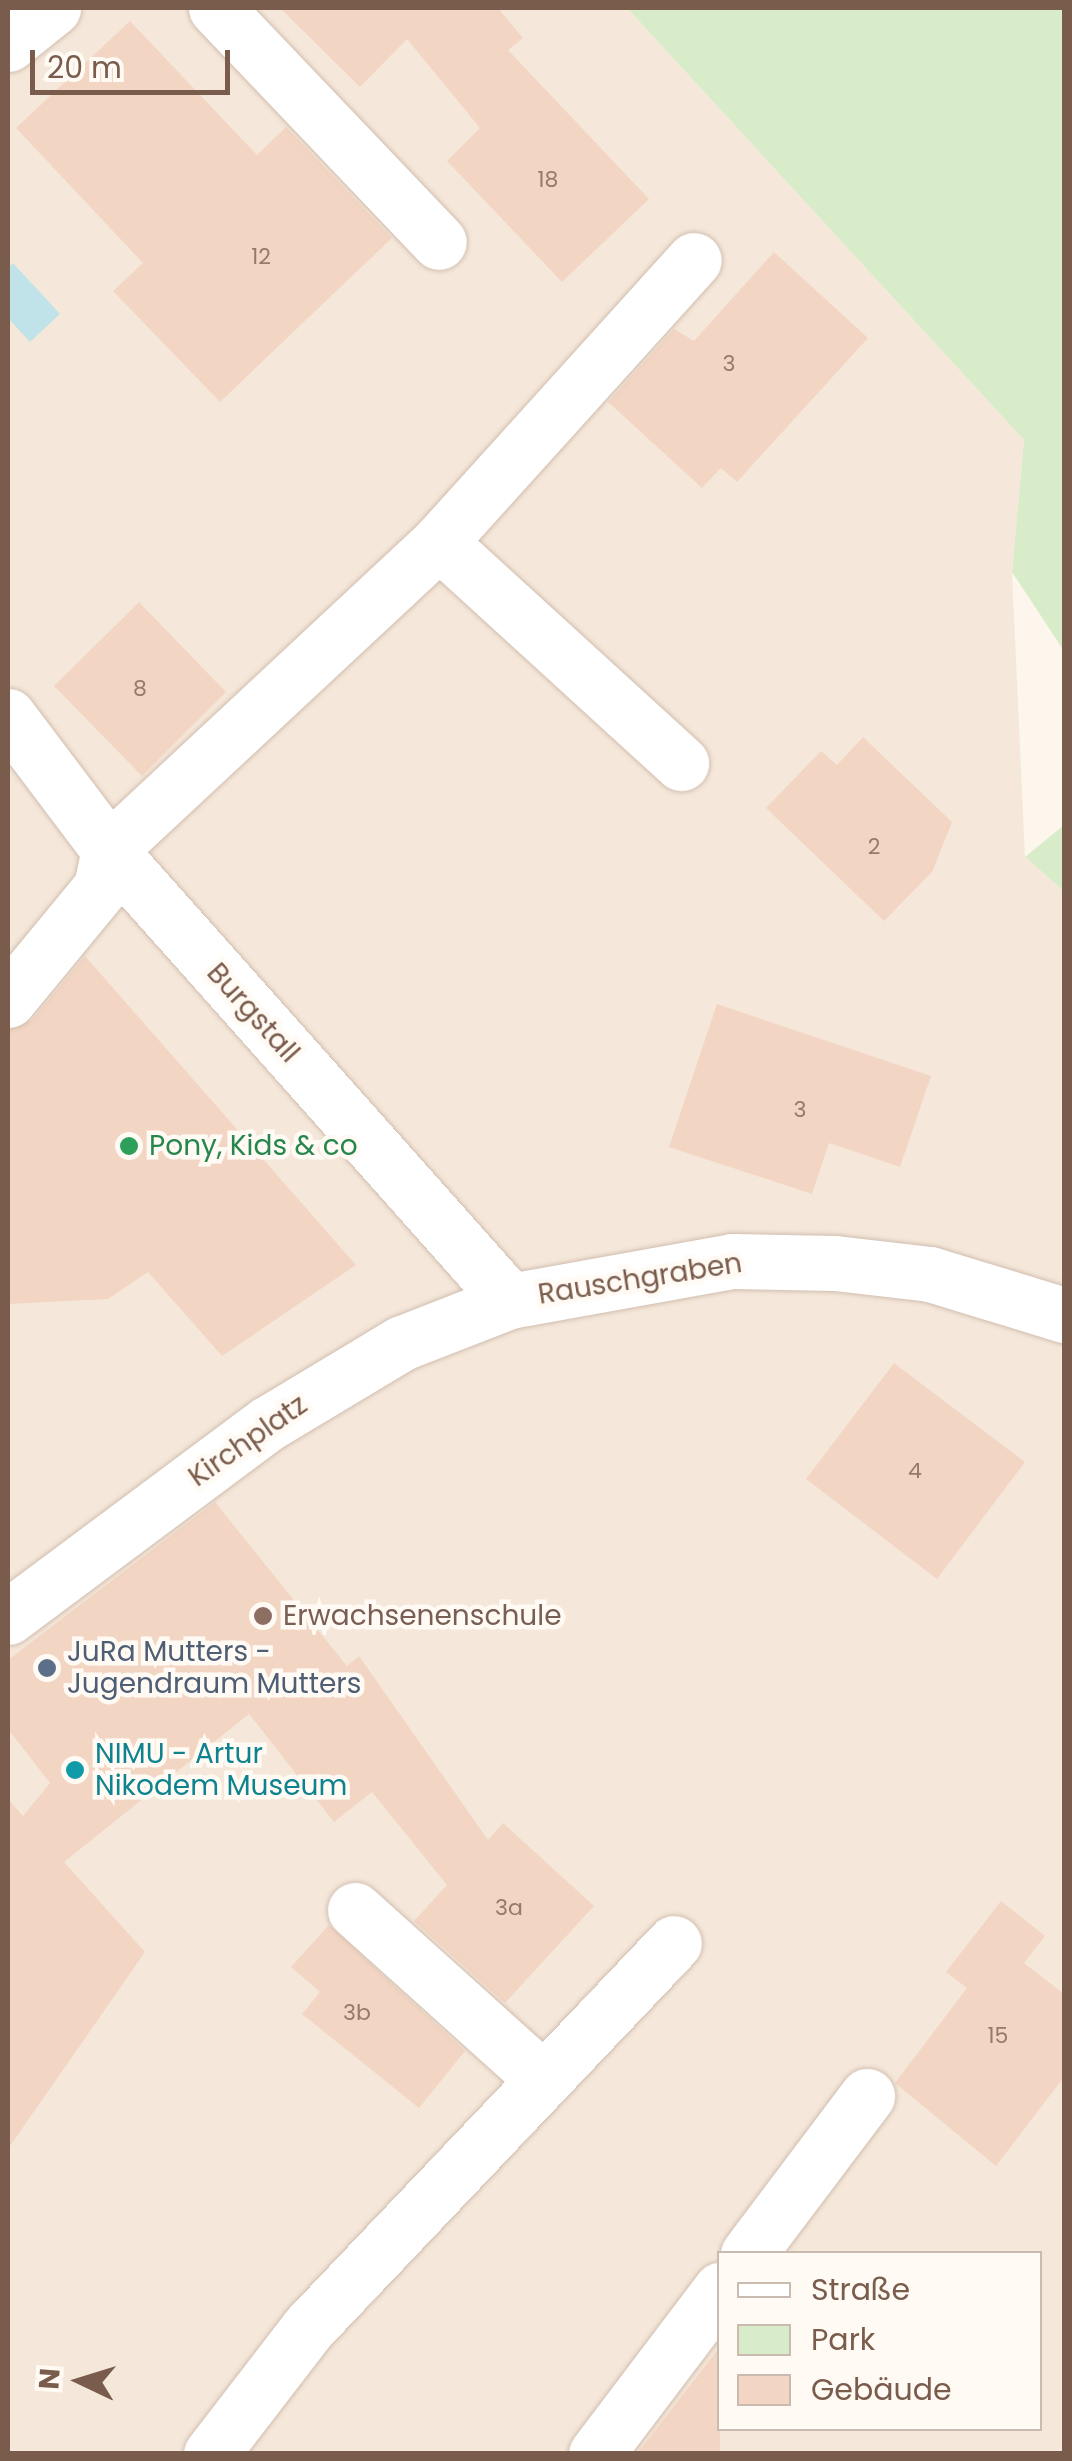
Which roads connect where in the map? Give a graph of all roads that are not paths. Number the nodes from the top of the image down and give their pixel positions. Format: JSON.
{"nodes":[{"id":1,"x":53,"y":8,"type":"edge"},
{"id":2,"x":216,"y":8,"type":"edge"},
{"id":3,"x":8,"y":44,"type":"edge"},
{"id":4,"x":438,"y":242,"type":"dead end"},
{"id":5,"x":694,"y":260,"type":"dead end"},
{"id":6,"x":439,"y":542,"type":"junction"},
{"id":7,"x":8,"y":716,"type":"edge"},
{"id":8,"x":681,"y":764,"type":"dead end"},
{"id":9,"x":109,"y":850,"type":"junction"},
{"id":10,"x":8,"y":1000,"type":"edge"},
{"id":11,"x":510,"y":1301,"type":"junction"},
{"id":12,"x":1064,"y":1315,"type":"edge"},
{"id":13,"x":8,"y":1617,"type":"edge"},
{"id":14,"x":355,"y":1910,"type":"dead end"},
{"id":15,"x":674,"y":1943,"type":"dead end"},
{"id":16,"x":544,"y":2080,"type":"junction"},
{"id":17,"x":867,"y":2096,"type":"dead end"},
{"id":18,"x":750,"y":2251,"type":"edge"},
{"id":19,"x":717,"y":2294,"type":"edge"},
{"id":20,"x":211,"y":2454,"type":"edge"},
{"id":21,"x":596,"y":2454,"type":"edge"}],
"edges":[{"from":1,"to":3,"type":"street"},
{"from":2,"to":4,"type":"street"},
{"from":5,"to":6,"type":"street"},
{"from":6,"to":8,"type":"street"},
{"from":6,"to":9,"type":"street"},
{"from":7,"to":9,"type":"street","name":"Burgstall"},
{"from":9,"to":10,"type":"street"},
{"from":9,"to":11,"type":"street","name":"Burgstall"},
{"from":11,"to":12,"type":"street","name":"Rauschgraben"},
{"from":11,"to":13,"type":"street","name":"Kirchplatz"},
{"from":14,"to":16,"type":"street"},
{"from":15,"to":16,"type":"street"},
{"from":16,"to":20,"type":"street"},
{"from":17,"to":18,"type":"street"},
{"from":19,"to":21,"type":"street"}]}
